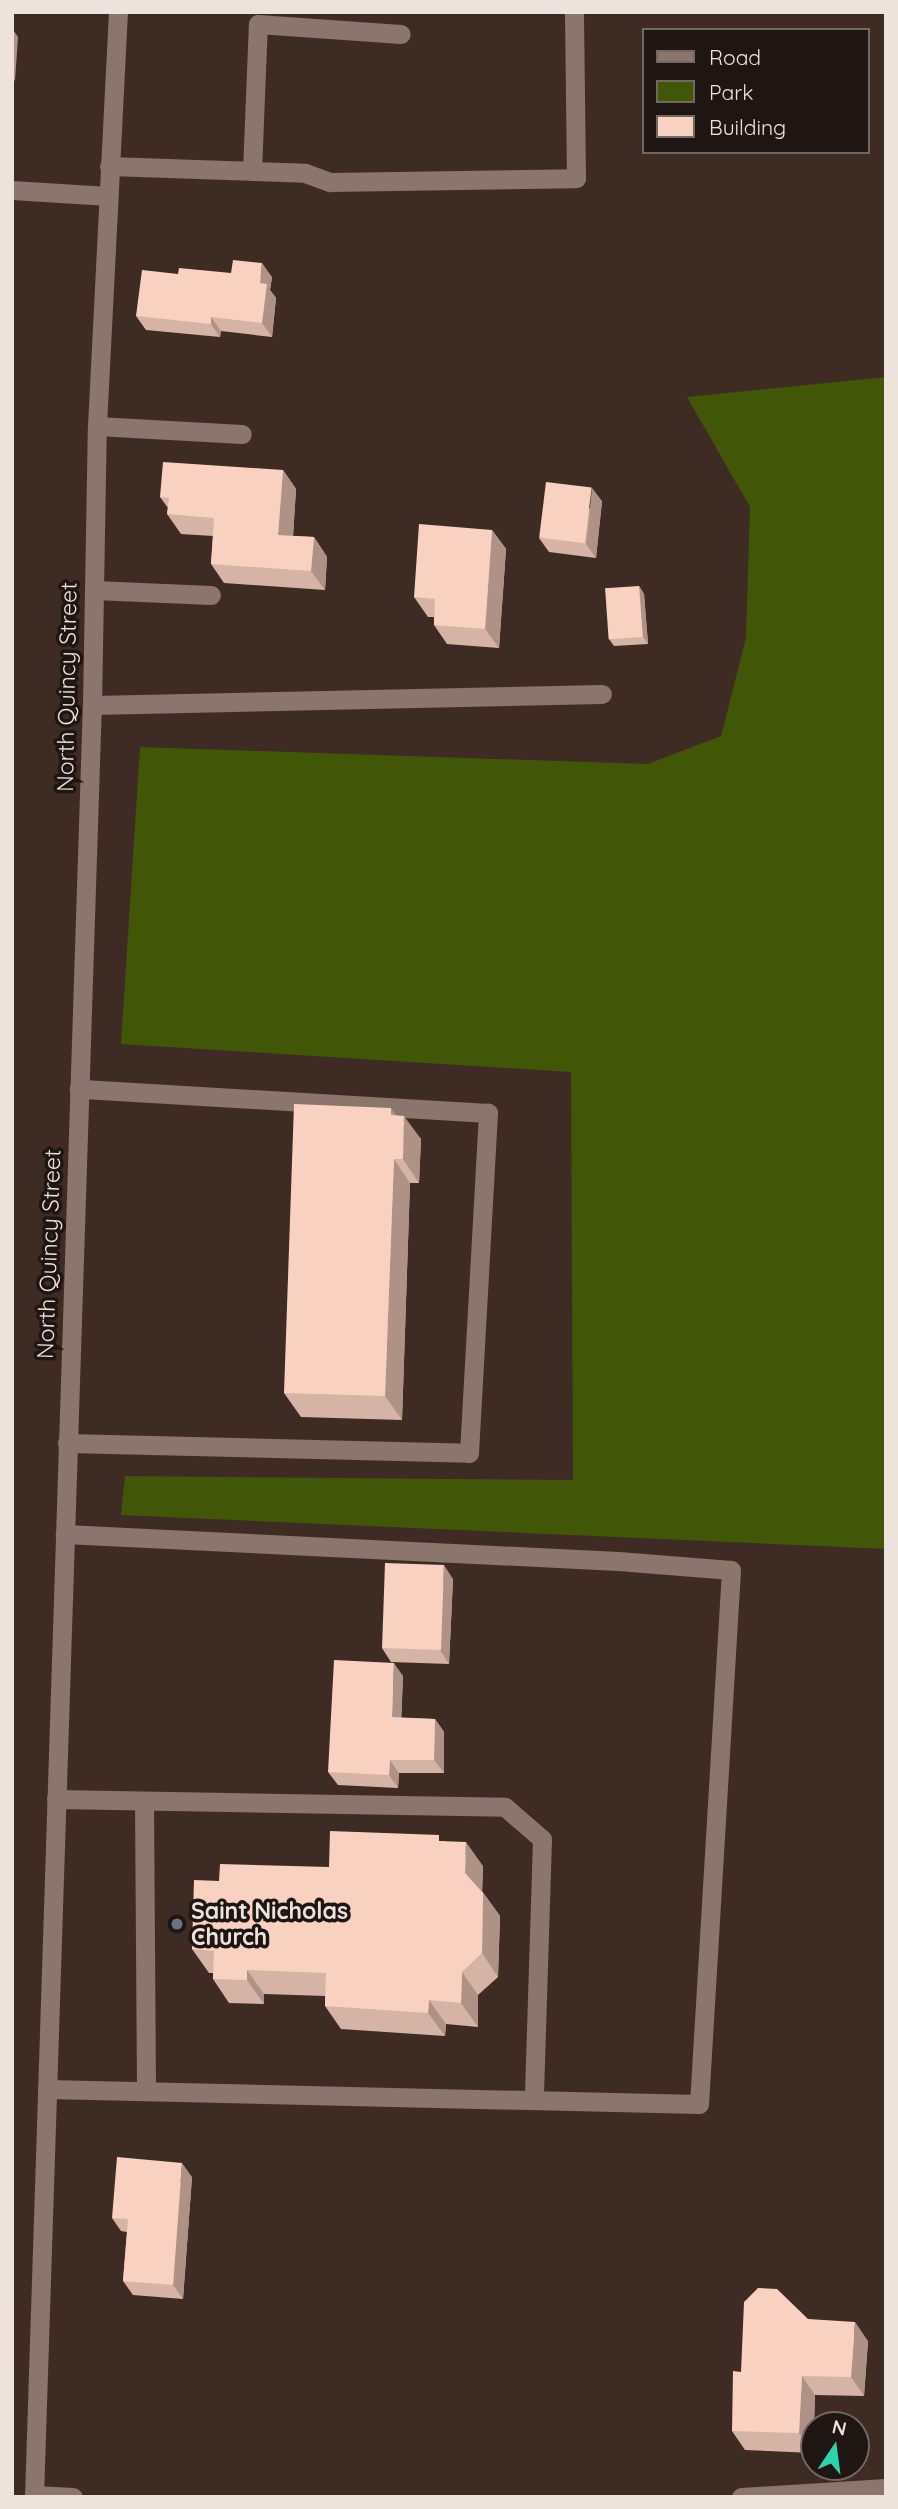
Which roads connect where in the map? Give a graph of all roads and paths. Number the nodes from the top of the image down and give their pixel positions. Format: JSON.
{"nodes":[{"id":1,"x":118,"y":12,"type":"edge"},
{"id":2,"x":574,"y":12,"type":"edge"},
{"id":3,"x":401,"y":34,"type":"dead end"},
{"id":4,"x":109,"y":166,"type":"junction"},
{"id":5,"x":251,"y":171,"type":"junction"},
{"id":6,"x":12,"y":190,"type":"edge"},
{"id":7,"x":108,"y":196,"type":"junction"},
{"id":8,"x":97,"y":426,"type":"junction"},
{"id":9,"x":242,"y":434,"type":"dead end"},
{"id":10,"x":94,"y":590,"type":"junction"},
{"id":11,"x":211,"y":595,"type":"dead end"},
{"id":12,"x":602,"y":694,"type":"dead end"},
{"id":13,"x":92,"y":705,"type":"junction"},
{"id":14,"x":79,"y":1089,"type":"junction"},
{"id":15,"x":67,"y":1443,"type":"junction"},
{"id":16,"x":65,"y":1534,"type":"junction"},
{"id":17,"x":56,"y":1799,"type":"junction"},
{"id":18,"x":144,"y":1801,"type":"junction"},
{"id":19,"x":47,"y":2089,"type":"junction"},
{"id":20,"x":146,"y":2091,"type":"junction"},
{"id":21,"x":534,"y":2100,"type":"junction"},
{"id":22,"x":886,"y":2488,"type":"edge"},
{"id":23,"x":34,"y":2496,"type":"edge"},
{"id":24,"x":73,"y":2497,"type":"edge"},
{"id":25,"x":741,"y":2497,"type":"edge"}],
"edges":[{"from":1,"to":4,"type":"main road","name":"North Quincy Street"},
{"from":2,"to":5,"type":"main road"},
{"from":3,"to":5,"type":"main road"},
{"from":4,"to":5,"type":"main road"},
{"from":4,"to":7,"type":"main road","name":"North Quincy Street"},
{"from":6,"to":7,"type":"main road"},
{"from":7,"to":8,"type":"main road","name":"North Quincy Street"},
{"from":8,"to":9,"type":"main road"},
{"from":8,"to":10,"type":"main road","name":"North Quincy Street"},
{"from":10,"to":11,"type":"main road"},
{"from":10,"to":13,"type":"main road","name":"North Quincy Street"},
{"from":12,"to":13,"type":"main road"},
{"from":13,"to":14,"type":"main road","name":"North Quincy Street"},
{"from":14,"to":15,"type":"main road","name":"North Quincy Street"},
{"from":14,"to":15,"type":"main road"},
{"from":15,"to":16,"type":"main road","name":"North Quincy Street"},
{"from":16,"to":17,"type":"main road","name":"North Quincy Street"},
{"from":16,"to":21,"type":"main road"},
{"from":17,"to":18,"type":"main road"},
{"from":17,"to":19,"type":"main road","name":"North Quincy Street"},
{"from":18,"to":20,"type":"main road"},
{"from":18,"to":21,"type":"main road"},
{"from":19,"to":20,"type":"main road"},
{"from":19,"to":23,"type":"main road","name":"North Quincy Street"},
{"from":20,"to":21,"type":"main road"},
{"from":22,"to":25,"type":"main road"},
{"from":23,"to":24,"type":"main road"}]}
